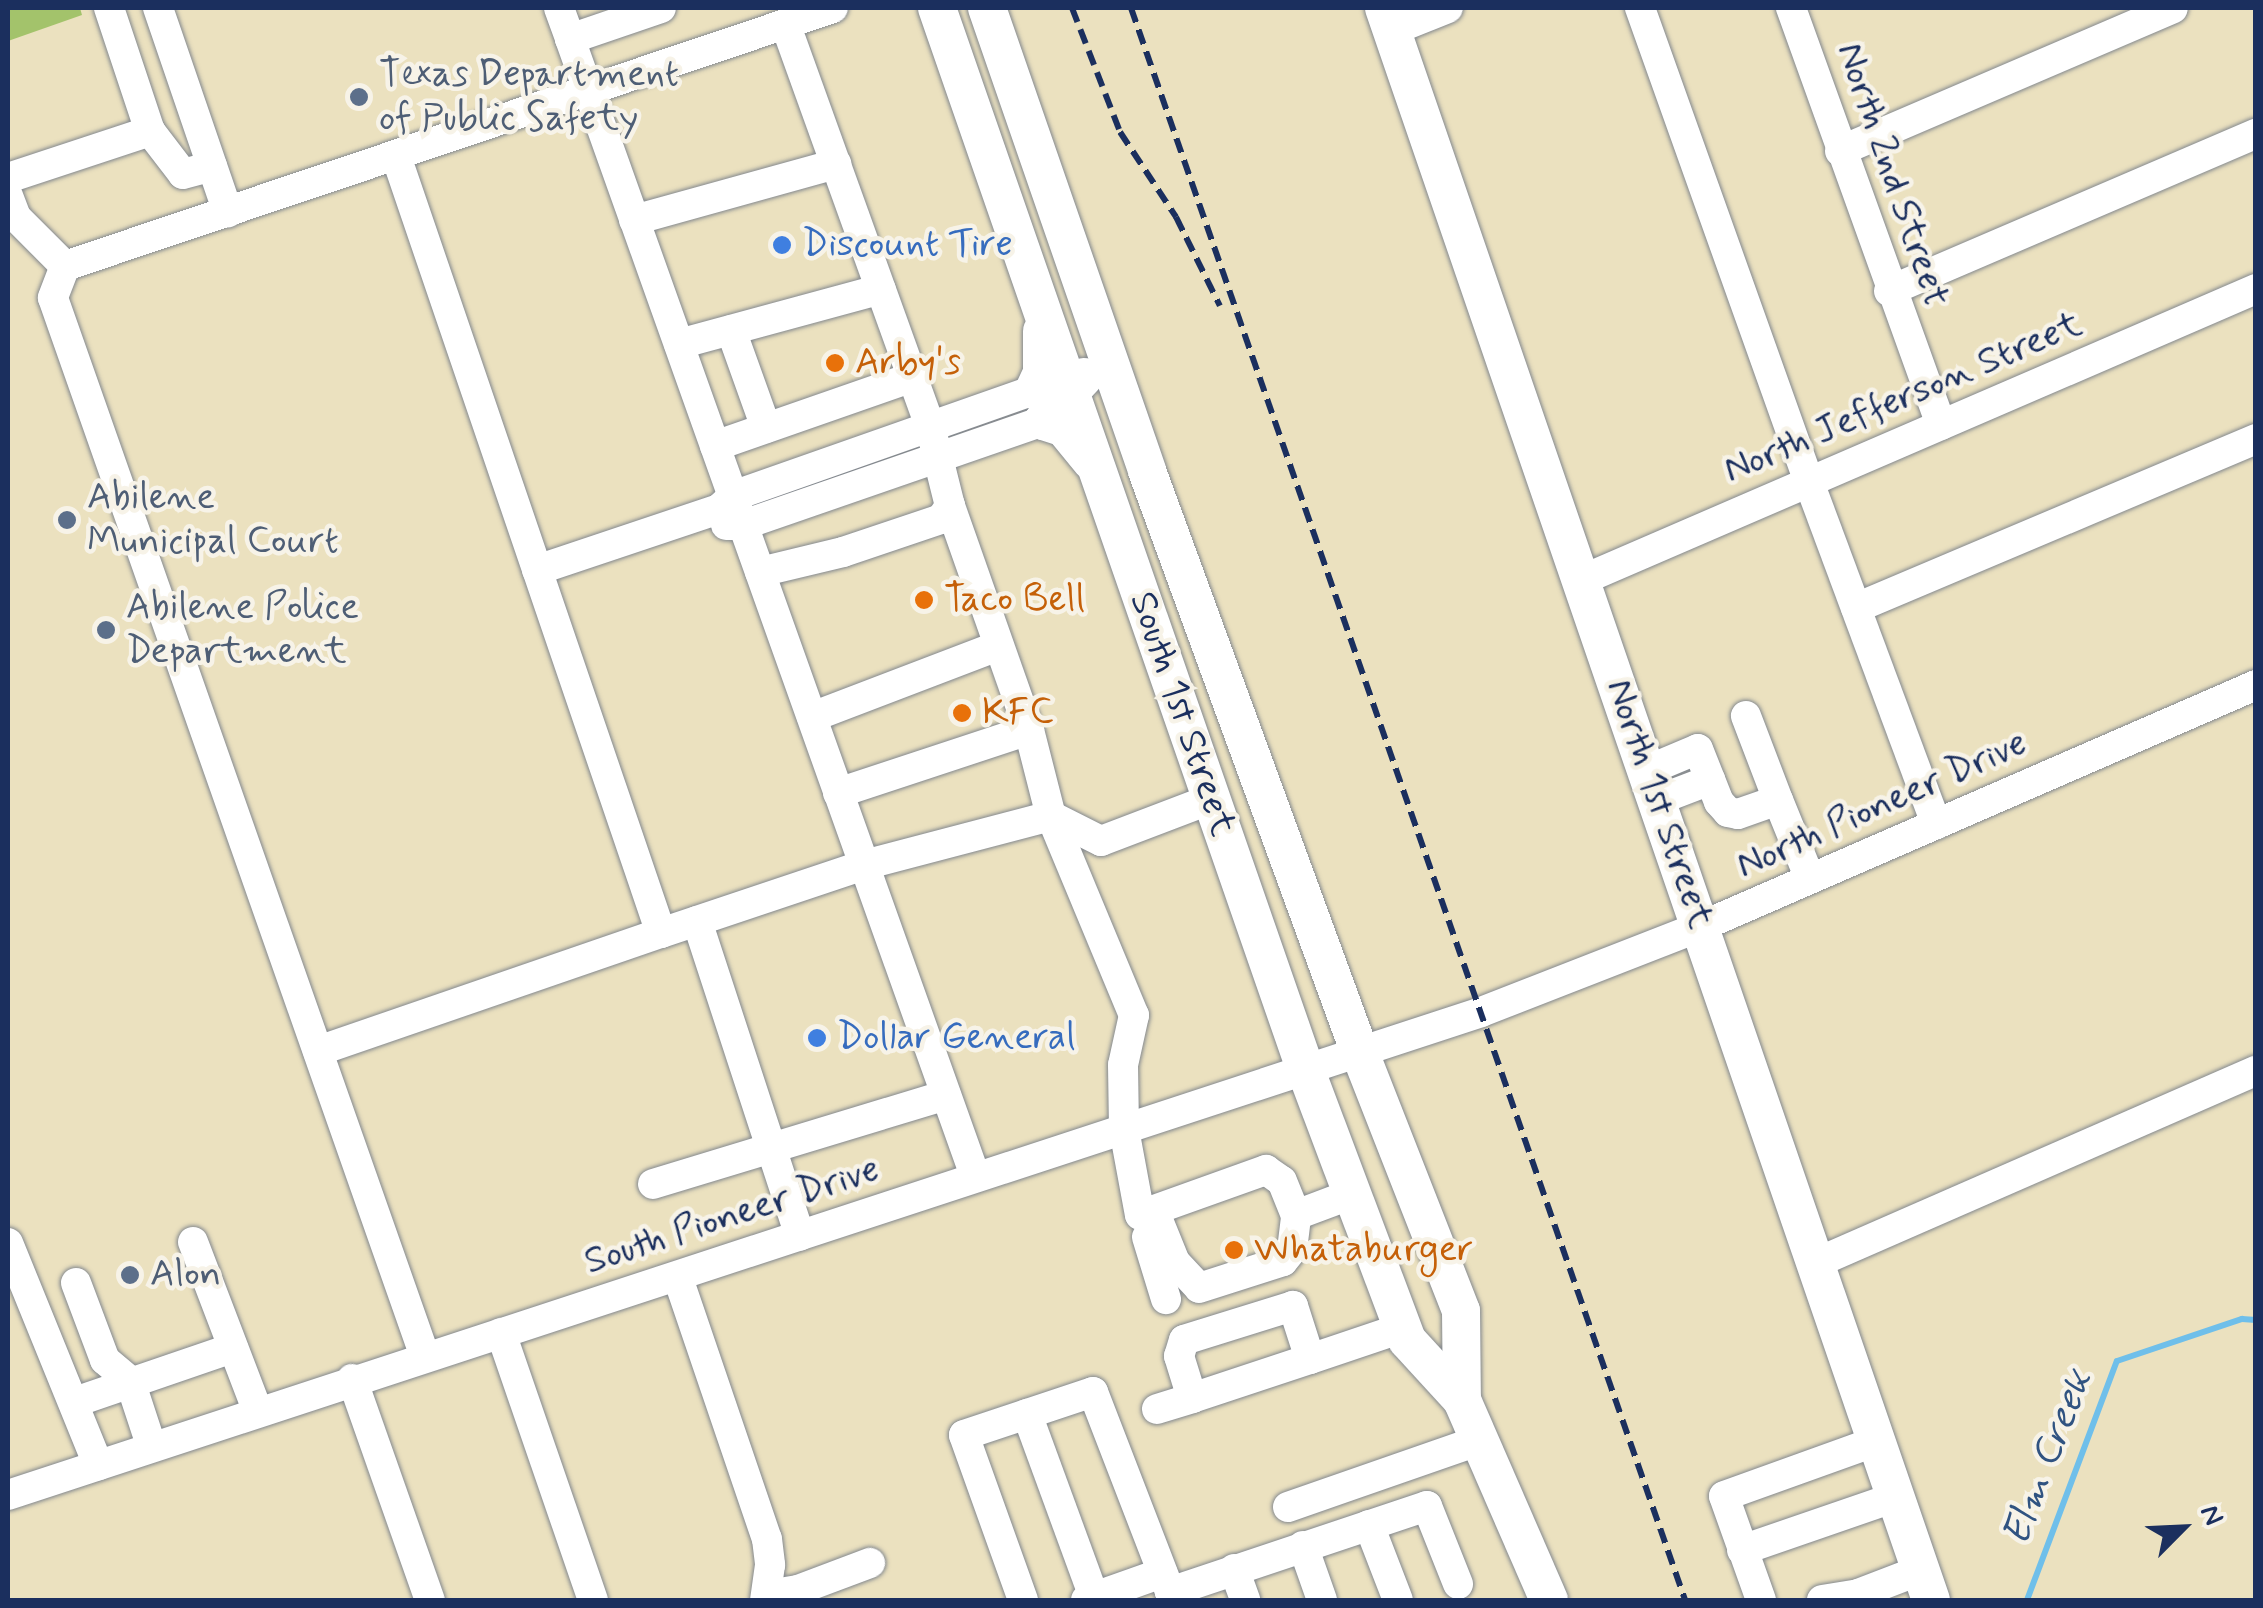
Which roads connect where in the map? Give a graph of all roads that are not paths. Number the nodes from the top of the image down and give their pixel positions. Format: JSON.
{"nodes":[{"id":1,"x":109,"y":8,"type":"edge"},
{"id":2,"x":158,"y":8,"type":"edge"},
{"id":3,"x":559,"y":8,"type":"edge"},
{"id":4,"x":661,"y":8,"type":"edge"},
{"id":5,"x":833,"y":8,"type":"edge"},
{"id":6,"x":987,"y":8,"type":"edge"},
{"id":7,"x":1448,"y":8,"type":"edge"},
{"id":8,"x":1640,"y":8,"type":"edge"},
{"id":9,"x":2174,"y":8,"type":"edge"},
{"id":10,"x":1799,"y":10,"type":"edge"},
{"id":11,"x":935,"y":14,"type":"edge"},
{"id":12,"x":1389,"y":19,"type":"edge"},
{"id":13,"x":785,"y":24,"type":"junction"},
{"id":14,"x":570,"y":39,"type":"junction"},
{"id":15,"x":588,"y":91,"type":"junction"},
{"id":16,"x":150,"y":131,"type":"junction"},
{"id":17,"x":2253,"y":142,"type":"edge"},
{"id":18,"x":1840,"y":151,"type":"junction"},
{"id":19,"x":396,"y":156,"type":"junction"},
{"id":20,"x":836,"y":164,"type":"junction"},
{"id":21,"x":212,"y":166,"type":"junction"},
{"id":22,"x":8,"y":178,"type":"edge"},
{"id":23,"x":8,"y":196,"type":"edge"},
{"id":24,"x":228,"y":212,"type":"junction"},
{"id":25,"x":634,"y":220,"type":"junction"},
{"id":26,"x":65,"y":266,"type":"junction"},
{"id":27,"x":2256,"y":288,"type":"edge"},
{"id":28,"x":881,"y":290,"type":"junction"},
{"id":29,"x":1890,"y":291,"type":"junction"},
{"id":30,"x":731,"y":330,"type":"junction"},
{"id":31,"x":1100,"y":338,"type":"junction"},
{"id":32,"x":679,"y":344,"type":"junction"},
{"id":33,"x":913,"y":377,"type":"junction"},
{"id":34,"x":1058,"y":396,"type":"junction"},
{"id":35,"x":1940,"y":425,"type":"junction"},
{"id":36,"x":930,"y":426,"type":"junction"},
{"id":37,"x":766,"y":428,"type":"junction"},
{"id":38,"x":1132,"y":428,"type":"junction"},
{"id":39,"x":2256,"y":439,"type":"edge"},
{"id":40,"x":715,"y":446,"type":"junction"},
{"id":41,"x":939,"y":458,"type":"junction"},
{"id":42,"x":1808,"y":482,"type":"junction"},
{"id":43,"x":732,"y":496,"type":"junction"},
{"id":44,"x":950,"y":506,"type":"junction"},
{"id":45,"x":743,"y":525,"type":"junction"},
{"id":46,"x":760,"y":572,"type":"junction"},
{"id":47,"x":540,"y":579,"type":"junction"},
{"id":48,"x":1582,"y":580,"type":"junction"},
{"id":49,"x":1856,"y":608,"type":"junction"},
{"id":50,"x":998,"y":646,"type":"junction"},
{"id":51,"x":2256,"y":685,"type":"edge"},
{"id":52,"x":1746,"y":716,"type":"dead end"},
{"id":53,"x":812,"y":718,"type":"junction"},
{"id":54,"x":1029,"y":730,"type":"junction"},
{"id":55,"x":1653,"y":785,"type":"junction"},
{"id":56,"x":838,"y":793,"type":"junction"},
{"id":57,"x":1211,"y":799,"type":"junction"},
{"id":58,"x":1778,"y":800,"type":"junction"},
{"id":59,"x":1051,"y":816,"type":"junction"},
{"id":60,"x":1936,"y":824,"type":"junction"},
{"id":61,"x":864,"y":866,"type":"junction"},
{"id":62,"x":1810,"y":880,"type":"junction"},
{"id":63,"x":696,"y":921,"type":"junction"},
{"id":64,"x":1702,"y":926,"type":"junction"},
{"id":65,"x":661,"y":933,"type":"junction"},
{"id":66,"x":1481,"y":1012,"type":"joint"},
{"id":67,"x":318,"y":1051,"type":"junction"},
{"id":68,"x":1360,"y":1052,"type":"junction"},
{"id":69,"x":1306,"y":1071,"type":"junction"},
{"id":70,"x":2256,"y":1071,"type":"edge"},
{"id":71,"x":946,"y":1094,"type":"junction"},
{"id":72,"x":1124,"y":1129,"type":"junction"},
{"id":73,"x":772,"y":1146,"type":"junction"},
{"id":74,"x":974,"y":1176,"type":"junction"},
{"id":75,"x":653,"y":1184,"type":"dead end"},
{"id":76,"x":1352,"y":1194,"type":"junction"},
{"id":77,"x":1147,"y":1212,"type":"junction"},
{"id":78,"x":1296,"y":1215,"type":"junction"},
{"id":79,"x":800,"y":1236,"type":"junction"},
{"id":80,"x":194,"y":1242,"type":"dead end"},
{"id":81,"x":8,"y":1244,"type":"edge"},
{"id":82,"x":1816,"y":1263,"type":"junction"},
{"id":83,"x":678,"y":1278,"type":"junction"},
{"id":84,"x":76,"y":1283,"type":"dead end"},
{"id":85,"x":1166,"y":1298,"type":"dead end"},
{"id":86,"x":1402,"y":1328,"type":"junction"},
{"id":87,"x":500,"y":1333,"type":"junction"},
{"id":88,"x":233,"y":1348,"type":"junction"},
{"id":89,"x":424,"y":1356,"type":"junction"},
{"id":90,"x":1310,"y":1359,"type":"junction"},
{"id":91,"x":352,"y":1379,"type":"junction"},
{"id":92,"x":130,"y":1381,"type":"junction"},
{"id":93,"x":1192,"y":1398,"type":"junction"},
{"id":94,"x":1462,"y":1400,"type":"junction"},
{"id":95,"x":75,"y":1402,"type":"junction"},
{"id":96,"x":1157,"y":1409,"type":"dead end"},
{"id":97,"x":258,"y":1410,"type":"junction"},
{"id":98,"x":1028,"y":1414,"type":"junction"},
{"id":99,"x":1480,"y":1440,"type":"junction"},
{"id":100,"x":1877,"y":1441,"type":"junction"},
{"id":101,"x":151,"y":1445,"type":"junction"},
{"id":102,"x":98,"y":1465,"type":"junction"},
{"id":103,"x":8,"y":1494,"type":"edge"},
{"id":104,"x":1896,"y":1498,"type":"junction"},
{"id":105,"x":1288,"y":1507,"type":"dead end"},
{"id":106,"x":1370,"y":1525,"type":"junction"},
{"id":107,"x":1303,"y":1546,"type":"junction"},
{"id":108,"x":1742,"y":1550,"type":"junction"},
{"id":109,"x":870,"y":1563,"type":"dead end"},
{"id":110,"x":1234,"y":1569,"type":"junction"},
{"id":111,"x":1458,"y":1584,"type":"dead end"},
{"id":112,"x":1926,"y":1585,"type":"edge"},
{"id":113,"x":1168,"y":1588,"type":"edge"},
{"id":114,"x":1859,"y":1597,"type":"edge"},
{"id":115,"x":766,"y":1598,"type":"edge"},
{"id":116,"x":1090,"y":1599,"type":"edge"},
{"id":117,"x":430,"y":1600,"type":"edge"},
{"id":118,"x":593,"y":1600,"type":"edge"},
{"id":119,"x":1023,"y":1600,"type":"edge"},
{"id":120,"x":1244,"y":1600,"type":"edge"},
{"id":121,"x":1322,"y":1600,"type":"edge"},
{"id":122,"x":1398,"y":1600,"type":"edge"},
{"id":123,"x":1548,"y":1600,"type":"edge"},
{"id":124,"x":1761,"y":1600,"type":"edge"},
{"id":125,"x":1822,"y":1600,"type":"edge"}],
"edges":[{"from":1,"to":16,"type":"street"},
{"from":2,"to":21,"type":"street"},
{"from":3,"to":14,"type":"street"},
{"from":4,"to":14,"type":"street"},
{"from":5,"to":13,"type":"street"},
{"from":6,"to":31,"type":"main road","name":"South 1st Street"},
{"from":7,"to":12,"type":"street"},
{"from":8,"to":42,"type":"street"},
{"from":9,"to":18,"type":"street"},
{"from":10,"to":18,"type":"street","name":"North 2nd Street"},
{"from":11,"to":34,"type":"main road","name":"South 1st Street"},
{"from":12,"to":48,"type":"main road","name":"North 1st Street"},
{"from":13,"to":15,"type":"street"},
{"from":13,"to":20,"type":"street"},
{"from":14,"to":15,"type":"street"},
{"from":15,"to":19,"type":"street"},
{"from":15,"to":25,"type":"street"},
{"from":16,"to":21,"type":"street"},
{"from":16,"to":22,"type":"street"},
{"from":17,"to":29,"type":"street"},
{"from":18,"to":29,"type":"street","name":"North 2nd Street"},
{"from":19,"to":24,"type":"street"},
{"from":19,"to":47,"type":"street"},
{"from":20,"to":25,"type":"street"},
{"from":20,"to":28,"type":"street"},
{"from":21,"to":24,"type":"street"},
{"from":23,"to":26,"type":"street"},
{"from":24,"to":26,"type":"street"},
{"from":25,"to":32,"type":"street"},
{"from":26,"to":67,"type":"street"},
{"from":27,"to":35,"type":"street","name":"North Jefferson Street"},
{"from":28,"to":30,"type":"street"},
{"from":28,"to":33,"type":"street"},
{"from":29,"to":35,"type":"street","name":"North 2nd Street"},
{"from":30,"to":32,"type":"street"},
{"from":30,"to":37,"type":"street"},
{"from":31,"to":34,"type":"main road"},
{"from":31,"to":38,"type":"main road","name":"South 1st Street"},
{"from":32,"to":40,"type":"street"},
{"from":33,"to":36,"type":"street"},
{"from":33,"to":37,"type":"street"},
{"from":34,"to":36,"type":"street"},
{"from":34,"to":38,"type":"main road"},
{"from":34,"to":41,"type":"street"},
{"from":34,"to":57,"type":"main road","name":"South 1st Street"},
{"from":35,"to":42,"type":"street","name":"North Jefferson Street"},
{"from":36,"to":41,"type":"street"},
{"from":36,"to":43,"type":"street"},
{"from":37,"to":40,"type":"street"},
{"from":38,"to":68,"type":"main road","name":"South 1st Street"},
{"from":39,"to":49,"type":"street"},
{"from":40,"to":43,"type":"street"},
{"from":41,"to":44,"type":"street"},
{"from":41,"to":45,"type":"street"},
{"from":42,"to":48,"type":"street","name":"North Jefferson Street"},
{"from":42,"to":49,"type":"street"},
{"from":43,"to":45,"type":"street"},
{"from":43,"to":47,"type":"street"},
{"from":44,"to":46,"type":"street"},
{"from":44,"to":50,"type":"street"},
{"from":45,"to":46,"type":"street"},
{"from":45,"to":47,"type":"street"},
{"from":46,"to":53,"type":"street"},
{"from":47,"to":65,"type":"street"},
{"from":48,"to":55,"type":"main road","name":"North 1st Street"},
{"from":49,"to":60,"type":"street"},
{"from":50,"to":53,"type":"street"},
{"from":50,"to":54,"type":"street"},
{"from":51,"to":60,"type":"street","name":"North Pioneer Drive"},
{"from":52,"to":58,"type":"street"},
{"from":53,"to":56,"type":"street"},
{"from":54,"to":56,"type":"street"},
{"from":54,"to":59,"type":"street"},
{"from":55,"to":58,"type":"street"},
{"from":55,"to":64,"type":"main road","name":"North 1st Street"},
{"from":56,"to":61,"type":"street"},
{"from":57,"to":59,"type":"street"},
{"from":57,"to":69,"type":"main road","name":"South 1st Street"},
{"from":58,"to":62,"type":"street"},
{"from":59,"to":61,"type":"street"},
{"from":59,"to":72,"type":"street"},
{"from":60,"to":62,"type":"street","name":"North Pioneer Drive"},
{"from":61,"to":63,"type":"street"},
{"from":61,"to":71,"type":"street"},
{"from":62,"to":64,"type":"street","name":"North Pioneer Drive"},
{"from":63,"to":65,"type":"street"},
{"from":63,"to":73,"type":"street"},
{"from":64,"to":66,"type":"street","name":"North Pioneer Drive"},
{"from":64,"to":82,"type":"main road","name":"North 1st Street"},
{"from":65,"to":67,"type":"street"},
{"from":66,"to":68,"type":"street","name":"South Pioneer Drive"},
{"from":67,"to":89,"type":"street"},
{"from":68,"to":69,"type":"street","name":"South Pioneer Drive"},
{"from":68,"to":94,"type":"main road","name":"South 1st Street"},
{"from":69,"to":72,"type":"street","name":"South Pioneer Drive"},
{"from":69,"to":76,"type":"main road","name":"South 1st Street"},
{"from":70,"to":82,"type":"street"},
{"from":71,"to":73,"type":"street"},
{"from":71,"to":74,"type":"street"},
{"from":72,"to":74,"type":"street","name":"South Pioneer Drive"},
{"from":72,"to":77,"type":"street"},
{"from":73,"to":75,"type":"street"},
{"from":73,"to":79,"type":"street"},
{"from":74,"to":79,"type":"street","name":"South Pioneer Drive"},
{"from":76,"to":78,"type":"street"},
{"from":76,"to":86,"type":"main road","name":"South 1st Street"},
{"from":77,"to":78,"type":"street"},
{"from":77,"to":78,"type":"street"},
{"from":77,"to":85,"type":"street"},
{"from":79,"to":83,"type":"street","name":"South Pioneer Drive"},
{"from":80,"to":88,"type":"street"},
{"from":81,"to":95,"type":"street"},
{"from":82,"to":100,"type":"main road","name":"North 1st Street"},
{"from":83,"to":87,"type":"street","name":"South Pioneer Drive"},
{"from":83,"to":115,"type":"street"},
{"from":84,"to":92,"type":"street"},
{"from":86,"to":90,"type":"street"},
{"from":86,"to":94,"type":"main road","name":"South 1st Street"},
{"from":87,"to":89,"type":"street","name":"South Pioneer Drive"},
{"from":87,"to":118,"type":"street"},
{"from":88,"to":92,"type":"street"},
{"from":88,"to":97,"type":"street"},
{"from":89,"to":91,"type":"street","name":"South Pioneer Drive"},
{"from":90,"to":93,"type":"street"},
{"from":90,"to":93,"type":"street"},
{"from":91,"to":97,"type":"street","name":"South Pioneer Drive"},
{"from":91,"to":117,"type":"street"},
{"from":92,"to":95,"type":"street"},
{"from":92,"to":101,"type":"street"},
{"from":93,"to":96,"type":"street"},
{"from":94,"to":99,"type":"main road","name":"South 1st Street"},
{"from":95,"to":102,"type":"street"},
{"from":97,"to":101,"type":"street","name":"South Pioneer Drive"},
{"from":98,"to":113,"type":"street"},
{"from":98,"to":116,"type":"street"},
{"from":98,"to":119,"type":"street"},
{"from":99,"to":105,"type":"street"},
{"from":99,"to":123,"type":"main road","name":"South 1st Street"},
{"from":100,"to":104,"type":"main road","name":"North 1st Street"},
{"from":100,"to":108,"type":"street"},
{"from":101,"to":102,"type":"street","name":"South Pioneer Drive"},
{"from":102,"to":103,"type":"street","name":"South Pioneer Drive"},
{"from":104,"to":108,"type":"street"},
{"from":104,"to":112,"type":"main road","name":"North 1st Street"},
{"from":106,"to":107,"type":"street"},
{"from":106,"to":111,"type":"street"},
{"from":106,"to":122,"type":"street"},
{"from":107,"to":110,"type":"street"},
{"from":107,"to":121,"type":"street"},
{"from":108,"to":124,"type":"street"},
{"from":109,"to":115,"type":"street"},
{"from":110,"to":113,"type":"street"},
{"from":110,"to":120,"type":"street"},
{"from":112,"to":114,"type":"street"},
{"from":113,"to":116,"type":"street"},
{"from":114,"to":125,"type":"street"}]}
